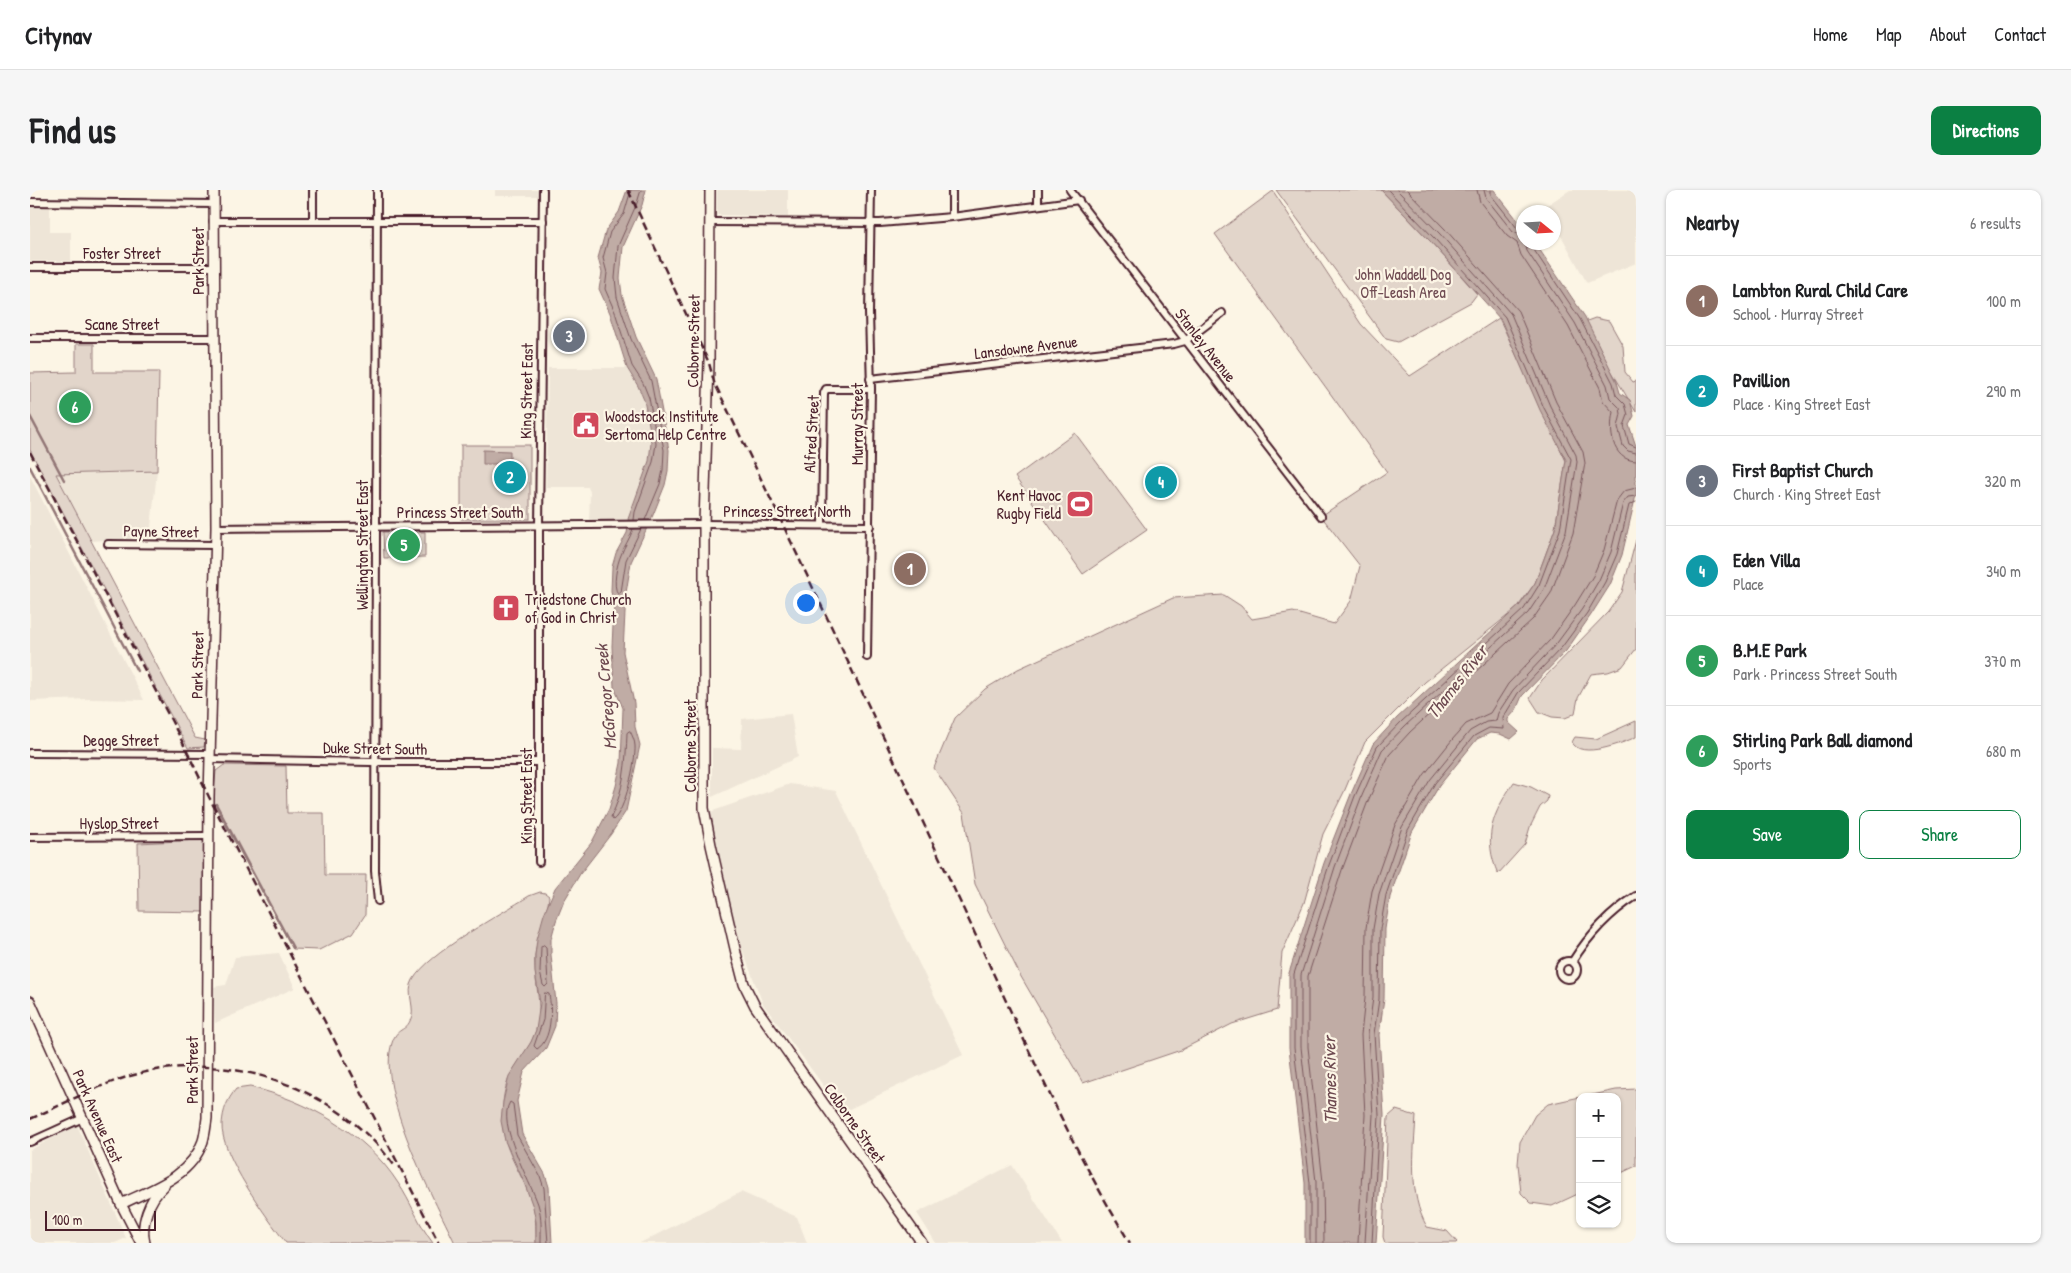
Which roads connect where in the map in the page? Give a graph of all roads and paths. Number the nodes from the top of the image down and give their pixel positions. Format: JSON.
{"nodes":[{"id":1,"x":214,"y":190,"type":"edge"},
{"id":2,"x":313,"y":190,"type":"edge"},
{"id":3,"x":377,"y":190,"type":"edge"},
{"id":4,"x":543,"y":190,"type":"edge"},
{"id":5,"x":710,"y":190,"type":"edge"},
{"id":6,"x":871,"y":190,"type":"edge"},
{"id":7,"x":952,"y":190,"type":"edge"},
{"id":8,"x":1038,"y":190,"type":"edge"},
{"id":9,"x":1075,"y":191,"type":"edge"},
{"id":10,"x":1078,"y":200,"type":"junction"},
{"id":11,"x":30,"y":202,"type":"edge"},
{"id":12,"x":214,"y":204,"type":"junction"},
{"id":13,"x":1038,"y":205,"type":"junction"},
{"id":14,"x":952,"y":217,"type":"junction"},
{"id":15,"x":313,"y":220,"type":"junction"},
{"id":16,"x":213,"y":221,"type":"junction"},
{"id":17,"x":376,"y":221,"type":"junction"},
{"id":18,"x":542,"y":222,"type":"junction"},
{"id":19,"x":710,"y":222,"type":"junction"},
{"id":20,"x":870,"y":223,"type":"junction"},
{"id":21,"x":30,"y":267,"type":"edge"},
{"id":22,"x":214,"y":267,"type":"junction"},
{"id":23,"x":1222,"y":313,"type":"dead end"},
{"id":24,"x":30,"y":338,"type":"edge"},
{"id":25,"x":213,"y":338,"type":"junction"},
{"id":26,"x":1185,"y":341,"type":"junction"},
{"id":27,"x":870,"y":379,"type":"junction"},
{"id":28,"x":871,"y":389,"type":"junction"},
{"id":29,"x":1321,"y":516,"type":"dead end"},
{"id":30,"x":704,"y":524,"type":"junction"},
{"id":31,"x":376,"y":526,"type":"junction"},
{"id":32,"x":539,"y":526,"type":"junction"},
{"id":33,"x":822,"y":526,"type":"junction"},
{"id":34,"x":870,"y":526,"type":"junction"},
{"id":35,"x":216,"y":528,"type":"junction"},
{"id":36,"x":108,"y":544,"type":"dead end"},
{"id":37,"x":214,"y":545,"type":"junction"},
{"id":38,"x":868,"y":657,"type":"dead end"},
{"id":39,"x":30,"y":754,"type":"edge"},
{"id":40,"x":211,"y":756,"type":"junction"},
{"id":41,"x":375,"y":762,"type":"junction"},
{"id":42,"x":539,"y":762,"type":"junction"},
{"id":43,"x":208,"y":836,"type":"junction"},
{"id":44,"x":30,"y":837,"type":"edge"},
{"id":45,"x":539,"y":862,"type":"dead end"},
{"id":46,"x":1636,"y":896,"type":"edge"},
{"id":47,"x":378,"y":901,"type":"dead end"},
{"id":48,"x":1572,"y":962,"type":"dead end"},
{"id":49,"x":30,"y":1001,"type":"edge"},
{"id":50,"x":83,"y":1118,"type":"junction"},
{"id":51,"x":30,"y":1142,"type":"edge"},
{"id":52,"x":171,"y":1180,"type":"junction"},
{"id":53,"x":121,"y":1204,"type":"junction"},
{"id":54,"x":141,"y":1243,"type":"edge"},
{"id":55,"x":145,"y":1243,"type":"edge"},
{"id":56,"x":922,"y":1243,"type":"edge"}],
"edges":[{"from":1,"to":12,"type":"street","name":"Park Street"},
{"from":2,"to":15,"type":"street"},
{"from":3,"to":17,"type":"street","name":"Wellington Street East"},
{"from":4,"to":18,"type":"street","name":"King Street East"},
{"from":5,"to":19,"type":"street","name":"Colborne Street"},
{"from":6,"to":20,"type":"street","name":"Murray Street"},
{"from":7,"to":14,"type":"street"},
{"from":8,"to":13,"type":"street"},
{"from":9,"to":10,"type":"street","name":"Stanley Avenue"},
{"from":10,"to":13,"type":"street"},
{"from":10,"to":26,"type":"street","name":"Stanley Avenue"},
{"from":11,"to":12,"type":"street"},
{"from":12,"to":16,"type":"street","name":"Park Street"},
{"from":13,"to":14,"type":"street"},
{"from":14,"to":20,"type":"street"},
{"from":15,"to":16,"type":"street"},
{"from":15,"to":17,"type":"street"},
{"from":16,"to":22,"type":"street","name":"Park Street"},
{"from":17,"to":18,"type":"street"},
{"from":17,"to":31,"type":"street","name":"Wellington Street East"},
{"from":18,"to":32,"type":"street","name":"King Street East"},
{"from":19,"to":20,"type":"street"},
{"from":19,"to":30,"type":"street","name":"Colborne Street"},
{"from":20,"to":27,"type":"street","name":"Murray Street"},
{"from":21,"to":22,"type":"street","name":"Foster Street"},
{"from":22,"to":25,"type":"street","name":"Park Street"},
{"from":23,"to":26,"type":"street"},
{"from":24,"to":25,"type":"street","name":"Scane Street"},
{"from":25,"to":35,"type":"street","name":"Park Street"},
{"from":26,"to":27,"type":"street","name":"Lansdowne Avenue"},
{"from":26,"to":29,"type":"street","name":"Stanley Avenue"},
{"from":27,"to":28,"type":"street","name":"Murray Street"},
{"from":28,"to":33,"type":"street","name":"Alfred Street"},
{"from":28,"to":34,"type":"street","name":"Murray Street"},
{"from":30,"to":32,"type":"street","name":"Princess Street South"},
{"from":30,"to":33,"type":"street","name":"Princess Street North"},
{"from":30,"to":56,"type":"street","name":"Colborne Street"},
{"from":31,"to":32,"type":"street","name":"Princess Street South"},
{"from":31,"to":35,"type":"street","name":"Princess Street South"},
{"from":31,"to":41,"type":"street","name":"Wellington Street East"},
{"from":32,"to":42,"type":"street","name":"King Street East"},
{"from":33,"to":34,"type":"street","name":"Princess Street North"},
{"from":34,"to":38,"type":"street","name":"Murray Street"},
{"from":35,"to":37,"type":"street","name":"Park Street"},
{"from":36,"to":37,"type":"street","name":"Payne Street"},
{"from":37,"to":40,"type":"street","name":"Park Street"},
{"from":39,"to":40,"type":"street","name":"Degge Street"},
{"from":40,"to":41,"type":"street","name":"Duke Street South"},
{"from":40,"to":43,"type":"street","name":"Park Street"},
{"from":41,"to":42,"type":"street","name":"Duke Street South"},
{"from":41,"to":47,"type":"street","name":"Wellington Street East"},
{"from":42,"to":45,"type":"street","name":"King Street East"},
{"from":43,"to":44,"type":"street","name":"Hyslop Street"},
{"from":43,"to":52,"type":"street","name":"Park Street"},
{"from":46,"to":48,"type":"street"},
{"from":49,"to":50,"type":"street","name":"Park Avenue East"},
{"from":50,"to":51,"type":"street"},
{"from":50,"to":53,"type":"street","name":"Park Avenue East"},
{"from":52,"to":53,"type":"street"},
{"from":52,"to":55,"type":"street"},
{"from":53,"to":54,"type":"street","name":"Park Avenue East"}]}
